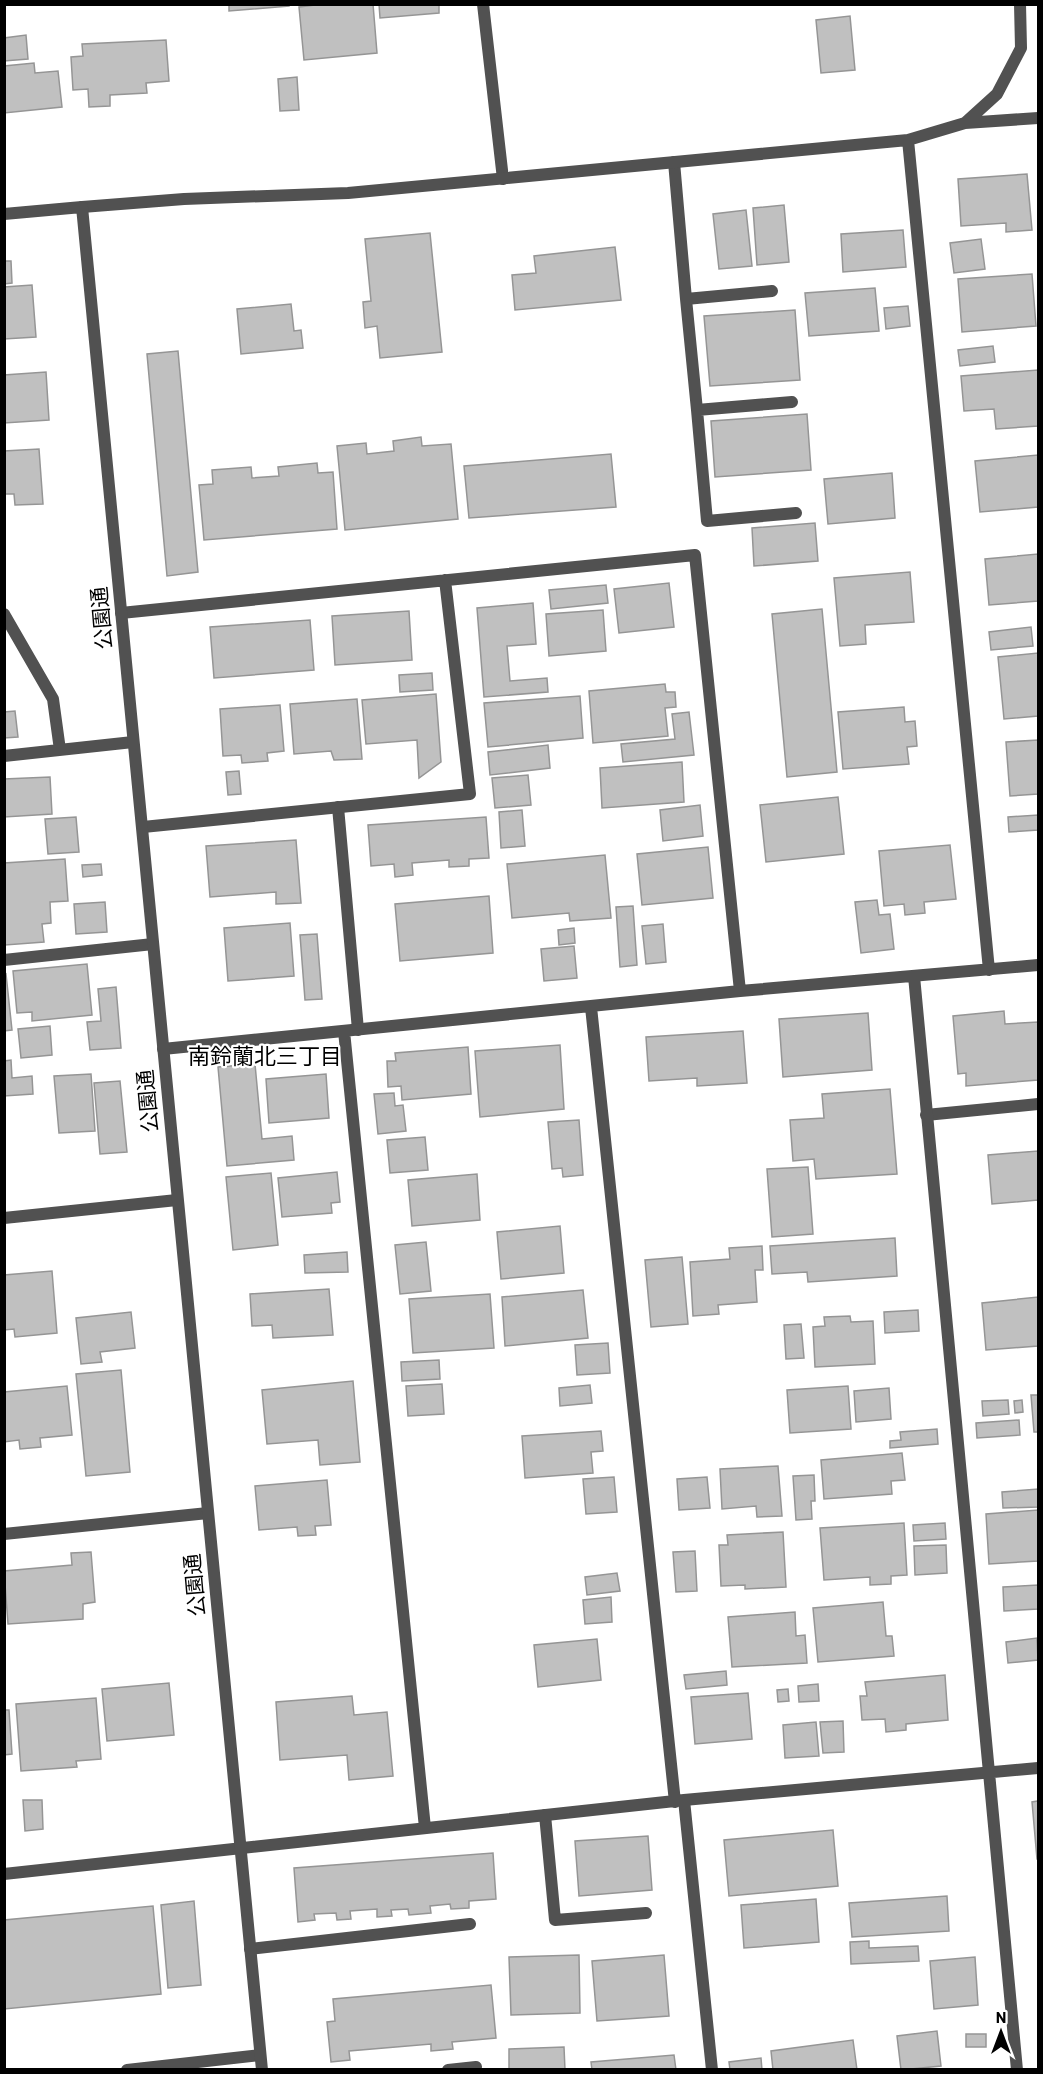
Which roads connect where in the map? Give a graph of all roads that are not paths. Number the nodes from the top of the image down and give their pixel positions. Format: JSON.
{"nodes":[{"id":1,"x":483,"y":4,"type":"edge"},
{"id":2,"x":1020,"y":4,"type":"edge"},
{"id":3,"x":1038,"y":118,"type":"edge"},
{"id":4,"x":964,"y":123,"type":"junction"},
{"id":5,"x":908,"y":140,"type":"junction"},
{"id":6,"x":674,"y":162,"type":"junction"},
{"id":7,"x":503,"y":178,"type":"junction"},
{"id":8,"x":82,"y":207,"type":"junction"},
{"id":9,"x":4,"y":214,"type":"edge"},
{"id":10,"x":772,"y":291,"type":"dead end"},
{"id":11,"x":686,"y":298,"type":"junction"},
{"id":12,"x":792,"y":402,"type":"dead end"},
{"id":13,"x":697,"y":410,"type":"junction"},
{"id":14,"x":796,"y":513,"type":"dead end"},
{"id":15,"x":445,"y":580,"type":"junction"},
{"id":16,"x":121,"y":613,"type":"junction"},
{"id":17,"x":4,"y":614,"type":"edge"},
{"id":18,"x":134,"y":742,"type":"junction"},
{"id":19,"x":60,"y":750,"type":"junction"},
{"id":20,"x":4,"y":756,"type":"edge"},
{"id":21,"x":338,"y":807,"type":"junction"},
{"id":22,"x":142,"y":827,"type":"junction"},
{"id":23,"x":153,"y":944,"type":"junction"},
{"id":24,"x":4,"y":960,"type":"edge"},
{"id":25,"x":1038,"y":965,"type":"edge"},
{"id":26,"x":989,"y":970,"type":"junction"},
{"id":27,"x":914,"y":976,"type":"junction"},
{"id":28,"x":740,"y":991,"type":"junction"},
{"id":29,"x":591,"y":1007,"type":"junction"},
{"id":30,"x":358,"y":1030,"type":"junction"},
{"id":31,"x":344,"y":1031,"type":"junction"},
{"id":32,"x":163,"y":1049,"type":"junction"},
{"id":33,"x":1038,"y":1104,"type":"edge"},
{"id":34,"x":926,"y":1115,"type":"junction"},
{"id":35,"x":177,"y":1200,"type":"junction"},
{"id":36,"x":4,"y":1218,"type":"edge"},
{"id":37,"x":208,"y":1513,"type":"junction"},
{"id":38,"x":4,"y":1534,"type":"edge"},
{"id":39,"x":1038,"y":1768,"type":"edge"},
{"id":40,"x":989,"y":1773,"type":"junction"},
{"id":41,"x":679,"y":1801,"type":"junction"},
{"id":42,"x":545,"y":1815,"type":"junction"},
{"id":43,"x":425,"y":1828,"type":"junction"},
{"id":44,"x":240,"y":1850,"type":"junction"},
{"id":45,"x":4,"y":1874,"type":"edge"},
{"id":46,"x":646,"y":1913,"type":"dead end"},
{"id":47,"x":470,"y":1924,"type":"dead end"},
{"id":48,"x":250,"y":1949,"type":"junction"},
{"id":49,"x":260,"y":2055,"type":"junction"},
{"id":50,"x":476,"y":2067,"type":"dead end"},
{"id":51,"x":127,"y":2070,"type":"edge"},
{"id":52,"x":262,"y":2070,"type":"edge"},
{"id":53,"x":448,"y":2070,"type":"edge"},
{"id":54,"x":712,"y":2070,"type":"edge"},
{"id":55,"x":1017,"y":2070,"type":"edge"}],
"edges":[{"from":1,"to":7,"type":"street"},
{"from":2,"to":4,"type":"street"},
{"from":3,"to":4,"type":"street"},
{"from":4,"to":5,"type":"street"},
{"from":5,"to":6,"type":"street"},
{"from":5,"to":26,"type":"street"},
{"from":6,"to":7,"type":"street"},
{"from":6,"to":11,"type":"street"},
{"from":7,"to":8,"type":"street"},
{"from":8,"to":9,"type":"street"},
{"from":8,"to":16,"type":"street","name":"公園通"},
{"from":10,"to":11,"type":"street"},
{"from":11,"to":13,"type":"street"},
{"from":12,"to":13,"type":"street"},
{"from":13,"to":14,"type":"street"},
{"from":15,"to":16,"type":"street"},
{"from":15,"to":21,"type":"street"},
{"from":15,"to":28,"type":"street"},
{"from":16,"to":18,"type":"street","name":"公園通"},
{"from":17,"to":19,"type":"street"},
{"from":18,"to":19,"type":"street"},
{"from":18,"to":22,"type":"street","name":"公園通"},
{"from":19,"to":20,"type":"street"},
{"from":21,"to":22,"type":"street"},
{"from":21,"to":30,"type":"street"},
{"from":22,"to":23,"type":"street","name":"公園通"},
{"from":23,"to":24,"type":"street"},
{"from":23,"to":32,"type":"street","name":"公園通"},
{"from":25,"to":26,"type":"street"},
{"from":26,"to":27,"type":"street"},
{"from":27,"to":28,"type":"street"},
{"from":27,"to":34,"type":"street"},
{"from":28,"to":29,"type":"street"},
{"from":29,"to":30,"type":"street"},
{"from":29,"to":41,"type":"street"},
{"from":30,"to":31,"type":"street"},
{"from":31,"to":32,"type":"street"},
{"from":31,"to":43,"type":"street"},
{"from":32,"to":35,"type":"street","name":"公園通"},
{"from":33,"to":34,"type":"street"},
{"from":34,"to":40,"type":"street"},
{"from":35,"to":36,"type":"street"},
{"from":35,"to":37,"type":"street","name":"公園通"},
{"from":37,"to":38,"type":"street"},
{"from":37,"to":44,"type":"street","name":"公園通"},
{"from":39,"to":40,"type":"street"},
{"from":40,"to":41,"type":"street"},
{"from":40,"to":55,"type":"street"},
{"from":41,"to":42,"type":"street"},
{"from":41,"to":54,"type":"street"},
{"from":42,"to":43,"type":"street"},
{"from":42,"to":46,"type":"street"},
{"from":43,"to":44,"type":"street"},
{"from":44,"to":45,"type":"street"},
{"from":44,"to":48,"type":"street","name":"公園通"},
{"from":47,"to":48,"type":"street"},
{"from":48,"to":49,"type":"street","name":"公園通"},
{"from":49,"to":51,"type":"street"},
{"from":49,"to":52,"type":"street","name":"公園通"},
{"from":50,"to":53,"type":"street"}]}
